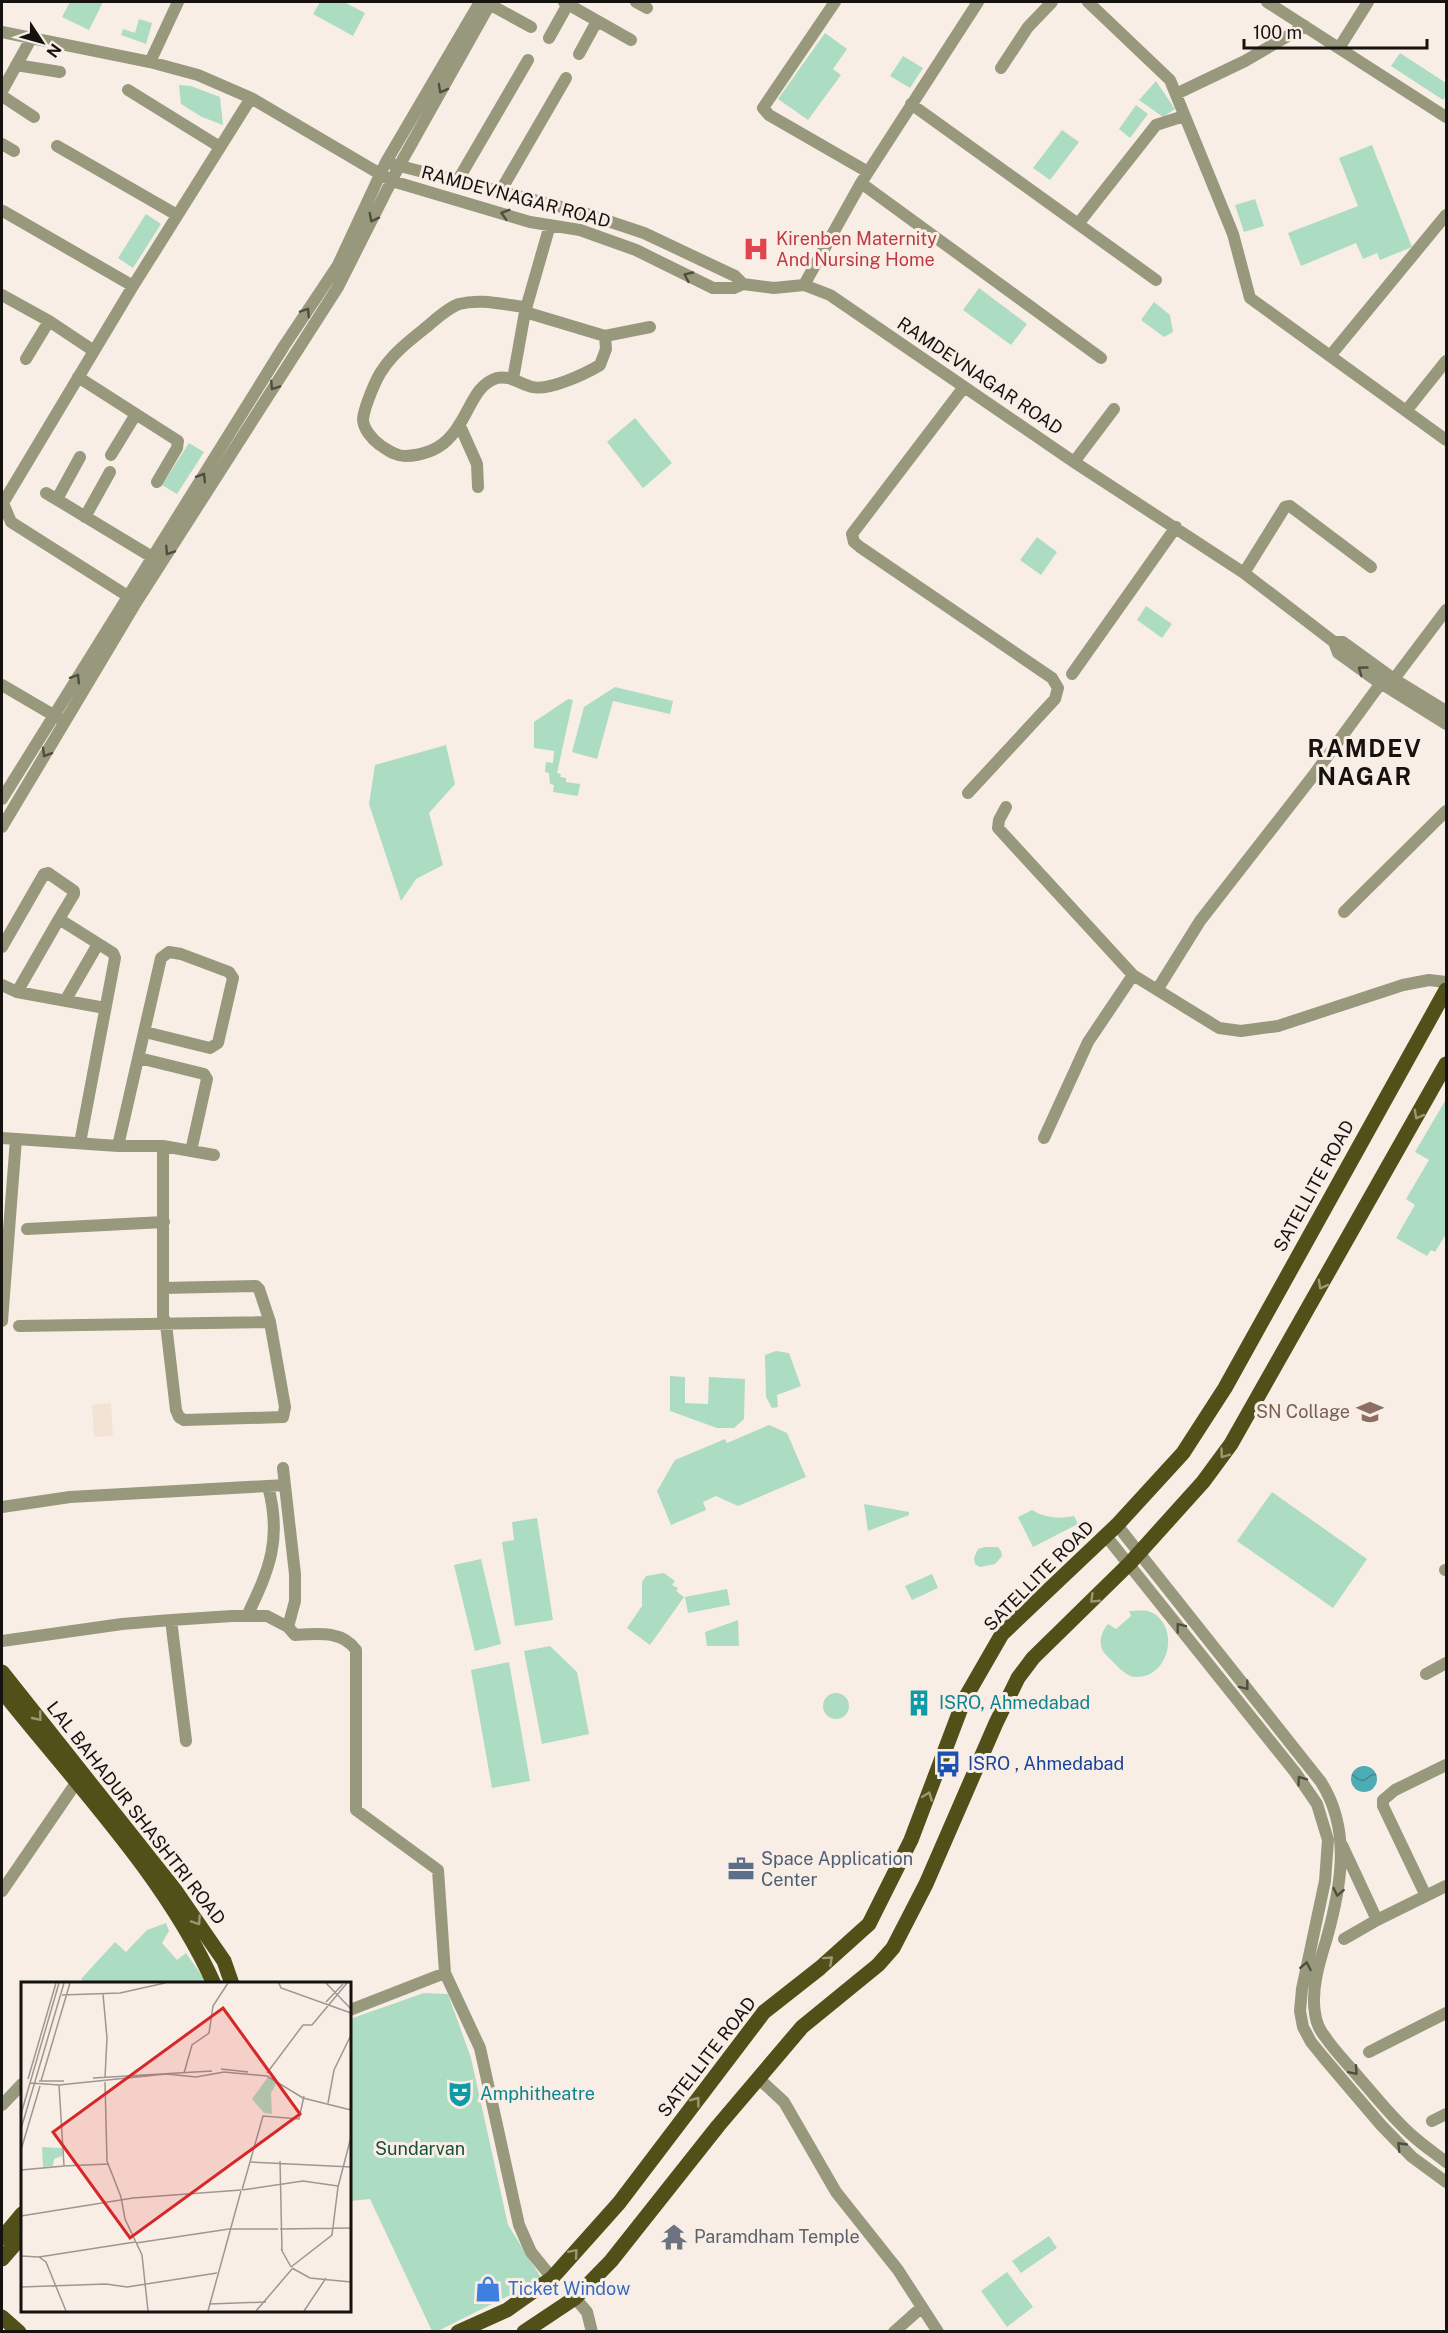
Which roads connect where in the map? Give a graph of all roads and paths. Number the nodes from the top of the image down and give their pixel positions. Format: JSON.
{"nodes":[{"id":1,"x":178,"y":2,"type":"edge"},
{"id":2,"x":487,"y":2,"type":"edge"},
{"id":3,"x":835,"y":2,"type":"edge"},
{"id":4,"x":978,"y":2,"type":"edge"},
{"id":5,"x":1052,"y":2,"type":"edge"},
{"id":6,"x":1088,"y":2,"type":"edge"},
{"id":7,"x":1267,"y":2,"type":"edge"},
{"id":8,"x":1368,"y":2,"type":"edge"},
{"id":9,"x":573,"y":4,"type":"edge"},
{"id":10,"x":597,"y":21,"type":"junction"},
{"id":11,"x":1305,"y":26,"type":"junction"},
{"id":12,"x":531,"y":27,"type":"dead end"},
{"id":13,"x":2,"y":32,"type":"edge"},
{"id":14,"x":32,"y":37,"type":"junction"},
{"id":15,"x":549,"y":38,"type":"dead end"},
{"id":16,"x":631,"y":40,"type":"dead end"},
{"id":17,"x":1339,"y":48,"type":"junction"},
{"id":18,"x":579,"y":54,"type":"dead end"},
{"id":19,"x":528,"y":60,"type":"dead end"},
{"id":20,"x":150,"y":62,"type":"junction"},
{"id":21,"x":16,"y":65,"type":"junction"},
{"id":22,"x":1001,"y":68,"type":"dead end"},
{"id":23,"x":60,"y":72,"type":"dead end"},
{"id":24,"x":566,"y":78,"type":"dead end"},
{"id":25,"x":128,"y":90,"type":"dead end"},
{"id":26,"x":2,"y":91,"type":"edge"},
{"id":27,"x":1176,"y":94,"type":"junction"},
{"id":28,"x":2,"y":96,"type":"edge"},
{"id":29,"x":251,"y":98,"type":"junction"},
{"id":30,"x":911,"y":104,"type":"junction"},
{"id":31,"x":1184,"y":116,"type":"junction"},
{"id":32,"x":34,"y":117,"type":"dead end"},
{"id":33,"x":1446,"y":117,"type":"edge"},
{"id":34,"x":2,"y":144,"type":"edge"},
{"id":35,"x":57,"y":146,"type":"dead end"},
{"id":36,"x":220,"y":147,"type":"junction"},
{"id":37,"x":14,"y":151,"type":"dead end"},
{"id":38,"x":386,"y":162,"type":"junction"},
{"id":39,"x":366,"y":164,"type":"junction"},
{"id":40,"x":399,"y":166,"type":"junction"},
{"id":41,"x":868,"y":172,"type":"junction"},
{"id":42,"x":379,"y":176,"type":"junction"},
{"id":43,"x":458,"y":180,"type":"junction"},
{"id":44,"x":392,"y":181,"type":"junction"},
{"id":45,"x":861,"y":183,"type":"junction"},
{"id":46,"x":501,"y":190,"type":"junction"},
{"id":47,"x":3,"y":211,"type":"dead end"},
{"id":48,"x":177,"y":215,"type":"junction"},
{"id":49,"x":1446,"y":215,"type":"edge"},
{"id":50,"x":1078,"y":224,"type":"junction"},
{"id":51,"x":550,"y":225,"type":"junction"},
{"id":52,"x":1156,"y":280,"type":"dead end"},
{"id":53,"x":743,"y":284,"type":"junction"},
{"id":54,"x":804,"y":285,"type":"junction"},
{"id":55,"x":133,"y":286,"type":"junction"},
{"id":56,"x":2,"y":295,"type":"edge"},
{"id":57,"x":525,"y":310,"type":"junction"},
{"id":58,"x":49,"y":321,"type":"junction"},
{"id":59,"x":650,"y":327,"type":"dead end"},
{"id":60,"x":605,"y":336,"type":"junction"},
{"id":61,"x":94,"y":351,"type":"junction"},
{"id":62,"x":1330,"y":356,"type":"junction"},
{"id":63,"x":1101,"y":358,"type":"dead end"},
{"id":64,"x":27,"y":359,"type":"dead end"},
{"id":65,"x":1446,"y":361,"type":"edge"},
{"id":66,"x":78,"y":377,"type":"junction"},
{"id":67,"x":513,"y":379,"type":"junction"},
{"id":68,"x":964,"y":387,"type":"junction"},
{"id":69,"x":1114,"y":409,"type":"dead end"},
{"id":70,"x":1406,"y":411,"type":"junction"},
{"id":71,"x":136,"y":414,"type":"junction"},
{"id":72,"x":460,"y":426,"type":"junction"},
{"id":73,"x":1446,"y":440,"type":"edge"},
{"id":74,"x":111,"y":455,"type":"dead end"},
{"id":75,"x":80,"y":457,"type":"dead end"},
{"id":76,"x":1074,"y":462,"type":"junction"},
{"id":77,"x":110,"y":472,"type":"dead end"},
{"id":78,"x":157,"y":482,"type":"dead end"},
{"id":79,"x":478,"y":488,"type":"dead end"},
{"id":80,"x":85,"y":517,"type":"junction"},
{"id":81,"x":1176,"y":527,"type":"junction"},
{"id":82,"x":152,"y":557,"type":"junction"},
{"id":83,"x":1371,"y":567,"type":"dead end"},
{"id":84,"x":1244,"y":573,"type":"junction"},
{"id":85,"x":133,"y":598,"type":"junction"},
{"id":86,"x":1446,"y":610,"type":"edge"},
{"id":87,"x":1334,"y":642,"type":"junction"},
{"id":88,"x":1072,"y":674,"type":"dead end"},
{"id":89,"x":1394,"y":679,"type":"junction"},
{"id":90,"x":1381,"y":683,"type":"junction"},
{"id":91,"x":2,"y":685,"type":"edge"},
{"id":92,"x":1446,"y":711,"type":"edge"},
{"id":93,"x":53,"y":715,"type":"junction"},
{"id":94,"x":64,"y":722,"type":"junction"},
{"id":95,"x":1446,"y":724,"type":"edge"},
{"id":96,"x":968,"y":793,"type":"dead end"},
{"id":97,"x":2,"y":799,"type":"edge"},
{"id":98,"x":1006,"y":807,"type":"dead end"},
{"id":99,"x":1446,"y":812,"type":"edge"},
{"id":100,"x":2,"y":827,"type":"edge"},
{"id":101,"x":1344,"y":912,"type":"dead end"},
{"id":102,"x":59,"y":920,"type":"junction"},
{"id":103,"x":98,"y":944,"type":"junction"},
{"id":104,"x":2,"y":947,"type":"edge"},
{"id":105,"x":1133,"y":975,"type":"junction"},
{"id":106,"x":1446,"y":982,"type":"edge"},
{"id":107,"x":2,"y":985,"type":"edge"},
{"id":108,"x":1156,"y":990,"type":"junction"},
{"id":109,"x":1446,"y":990,"type":"edge"},
{"id":110,"x":17,"y":992,"type":"junction"},
{"id":111,"x":65,"y":1001,"type":"junction"},
{"id":112,"x":105,"y":1008,"type":"junction"},
{"id":113,"x":145,"y":1032,"type":"junction"},
{"id":114,"x":139,"y":1058,"type":"junction"},
{"id":115,"x":1446,"y":1065,"type":"edge"},
{"id":116,"x":2,"y":1138,"type":"edge"},
{"id":117,"x":1044,"y":1138,"type":"dead end"},
{"id":118,"x":16,"y":1139,"type":"junction"},
{"id":119,"x":80,"y":1143,"type":"junction"},
{"id":120,"x":118,"y":1146,"type":"junction"},
{"id":121,"x":163,"y":1146,"type":"junction"},
{"id":122,"x":191,"y":1151,"type":"junction"},
{"id":123,"x":214,"y":1155,"type":"dead end"},
{"id":124,"x":164,"y":1222,"type":"junction"},
{"id":125,"x":27,"y":1229,"type":"dead end"},
{"id":126,"x":163,"y":1288,"type":"junction"},
{"id":127,"x":2,"y":1321,"type":"edge"},
{"id":128,"x":270,"y":1322,"type":"junction"},
{"id":129,"x":166,"y":1324,"type":"junction"},
{"id":130,"x":19,"y":1326,"type":"dead end"},
{"id":131,"x":283,"y":1468,"type":"dead end"},
{"id":132,"x":285,"y":1485,"type":"junction"},
{"id":133,"x":268,"y":1486,"type":"junction"},
{"id":134,"x":2,"y":1507,"type":"edge"},
{"id":135,"x":1112,"y":1530,"type":"junction"},
{"id":136,"x":1135,"y":1557,"type":"junction"},
{"id":137,"x":247,"y":1616,"type":"junction"},
{"id":138,"x":171,"y":1620,"type":"junction"},
{"id":139,"x":288,"y":1627,"type":"junction"},
{"id":140,"x":2,"y":1641,"type":"edge"},
{"id":141,"x":1446,"y":1663,"type":"edge"},
{"id":142,"x":2,"y":1672,"type":"edge"},
{"id":143,"x":1426,"y":1674,"type":"dead end"},
{"id":144,"x":2,"y":1691,"type":"edge"},
{"id":145,"x":186,"y":1741,"type":"dead end"},
{"id":146,"x":1446,"y":1765,"type":"edge"},
{"id":147,"x":76,"y":1783,"type":"junction"},
{"id":148,"x":1328,"y":1840,"type":"junction"},
{"id":149,"x":1341,"y":1843,"type":"junction"},
{"id":150,"x":1446,"y":1886,"type":"edge"},
{"id":151,"x":2,"y":1892,"type":"edge"},
{"id":152,"x":1426,"y":1896,"type":"junction"},
{"id":153,"x":1377,"y":1920,"type":"junction"},
{"id":154,"x":1344,"y":1939,"type":"dead end"},
{"id":155,"x":445,"y":1973,"type":"junction"},
{"id":156,"x":214,"y":1982,"type":"edge"},
{"id":157,"x":232,"y":1982,"type":"edge"},
{"id":158,"x":1301,"y":1994,"type":"junction"},
{"id":159,"x":1315,"y":1996,"type":"junction"},
{"id":160,"x":351,"y":2010,"type":"edge"},
{"id":161,"x":1446,"y":2013,"type":"edge"},
{"id":162,"x":1369,"y":2052,"type":"dead end"},
{"id":163,"x":758,"y":2078,"type":"junction"},
{"id":164,"x":21,"y":2085,"type":"edge"},
{"id":165,"x":2,"y":2106,"type":"edge"},
{"id":166,"x":1446,"y":2114,"type":"edge"},
{"id":167,"x":1432,"y":2121,"type":"dead end"},
{"id":168,"x":1446,"y":2162,"type":"edge"},
{"id":169,"x":1446,"y":2182,"type":"edge"},
{"id":170,"x":21,"y":2215,"type":"edge"},
{"id":171,"x":21,"y":2237,"type":"edge"},
{"id":172,"x":2,"y":2238,"type":"edge"},
{"id":173,"x":2,"y":2259,"type":"edge"},
{"id":174,"x":552,"y":2278,"type":"junction"},
{"id":175,"x":575,"y":2298,"type":"junction"},
{"id":176,"x":922,"y":2307,"type":"junction"},
{"id":177,"x":2,"y":2317,"type":"edge"},
{"id":178,"x":19,"y":2331,"type":"edge"},
{"id":179,"x":458,"y":2331,"type":"edge"},
{"id":180,"x":524,"y":2331,"type":"edge"},
{"id":181,"x":592,"y":2331,"type":"edge"},
{"id":182,"x":894,"y":2331,"type":"edge"},
{"id":183,"x":938,"y":2331,"type":"edge"}],
"edges":[{"from":1,"to":20,"type":"street"},
{"from":2,"to":12,"type":"street"},
{"from":2,"to":38,"type":"street"},
{"from":2,"to":40,"type":"street","one_way":true},
{"from":3,"to":41,"type":"street"},
{"from":4,"to":30,"type":"street"},
{"from":5,"to":22,"type":"street"},
{"from":6,"to":27,"type":"street"},
{"from":7,"to":11,"type":"street"},
{"from":8,"to":17,"type":"street"},
{"from":9,"to":10,"type":"street"},
{"from":9,"to":15,"type":"street"},
{"from":10,"to":16,"type":"street"},
{"from":10,"to":18,"type":"street"},
{"from":11,"to":17,"type":"street"},
{"from":11,"to":27,"type":"street"},
{"from":13,"to":14,"type":"street"},
{"from":14,"to":20,"type":"street"},
{"from":14,"to":21,"type":"street"},
{"from":17,"to":33,"type":"street"},
{"from":19,"to":43,"type":"street"},
{"from":20,"to":29,"type":"street"},
{"from":21,"to":23,"type":"street"},
{"from":21,"to":26,"type":"street"},
{"from":24,"to":46,"type":"street"},
{"from":25,"to":36,"type":"street"},
{"from":27,"to":31,"type":"street"},
{"from":28,"to":32,"type":"street"},
{"from":29,"to":36,"type":"street"},
{"from":29,"to":39,"type":"street"},
{"from":30,"to":41,"type":"street"},
{"from":30,"to":50,"type":"street"},
{"from":31,"to":50,"type":"street"},
{"from":31,"to":62,"type":"street"},
{"from":34,"to":37,"type":"street"},
{"from":35,"to":48,"type":"street"},
{"from":36,"to":48,"type":"street"},
{"from":38,"to":39,"type":"street"},
{"from":38,"to":40,"type":"street","name":"RAMDEVNAGAR ROAD"},
{"from":38,"to":42,"type":"street"},
{"from":39,"to":42,"type":"street"},
{"from":40,"to":43,"type":"street","name":"RAMDEVNAGAR ROAD"},
{"from":40,"to":44,"type":"street"},
{"from":41,"to":45,"type":"street"},
{"from":42,"to":44,"type":"street","name":"RAMDEVNAGAR ROAD"},
{"from":82,"to":42,"type":"street","one_way":true},
{"from":43,"to":46,"type":"street","name":"RAMDEVNAGAR ROAD"},
{"from":51,"to":44,"type":"street","name":"RAMDEVNAGAR ROAD","one_way":true},
{"from":44,"to":85,"type":"street","one_way":true},
{"from":45,"to":54,"type":"street"},
{"from":45,"to":63,"type":"street"},
{"from":46,"to":53,"type":"street","name":"RAMDEVNAGAR ROAD"},
{"from":47,"to":55,"type":"street"},
{"from":48,"to":55,"type":"street"},
{"from":49,"to":62,"type":"street"},
{"from":50,"to":52,"type":"street"},
{"from":53,"to":51,"type":"street","name":"RAMDEVNAGAR ROAD","one_way":true},
{"from":51,"to":57,"type":"street"},
{"from":53,"to":54,"type":"street","name":"RAMDEVNAGAR ROAD"},
{"from":54,"to":68,"type":"street","name":"RAMDEVNAGAR ROAD"},
{"from":55,"to":61,"type":"street"},
{"from":56,"to":58,"type":"street"},
{"from":57,"to":60,"type":"street"},
{"from":57,"to":67,"type":"street"},
{"from":57,"to":72,"type":"street"},
{"from":58,"to":61,"type":"street"},
{"from":58,"to":64,"type":"street"},
{"from":59,"to":60,"type":"street"},
{"from":60,"to":67,"type":"street"},
{"from":61,"to":66,"type":"street"},
{"from":62,"to":70,"type":"street"},
{"from":65,"to":70,"type":"street"},
{"from":66,"to":71,"type":"street"},
{"from":66,"to":85,"type":"street"},
{"from":67,"to":72,"type":"street"},
{"from":68,"to":76,"type":"street","name":"RAMDEVNAGAR ROAD"},
{"from":68,"to":96,"type":"street"},
{"from":69,"to":76,"type":"street"},
{"from":70,"to":73,"type":"street"},
{"from":71,"to":74,"type":"street"},
{"from":71,"to":78,"type":"street"},
{"from":72,"to":79,"type":"street"},
{"from":75,"to":80,"type":"street"},
{"from":76,"to":81,"type":"street","name":"RAMDEVNAGAR ROAD"},
{"from":77,"to":80,"type":"street"},
{"from":80,"to":82,"type":"street"},
{"from":81,"to":84,"type":"street","name":"RAMDEVNAGAR ROAD"},
{"from":81,"to":88,"type":"street"},
{"from":82,"to":85,"type":"street"},
{"from":83,"to":84,"type":"street"},
{"from":84,"to":87,"type":"street","name":"RAMDEVNAGAR ROAD"},
{"from":93,"to":85,"type":"street","one_way":true},
{"from":85,"to":94,"type":"street"},
{"from":86,"to":89,"type":"street"},
{"from":87,"to":89,"type":"street","name":"RAMDEVNAGAR ROAD"},
{"from":90,"to":87,"type":"street","name":"RAMDEVNAGAR ROAD","one_way":true},
{"from":89,"to":92,"type":"street","name":"RAMDEVNAGAR ROAD"},
{"from":90,"to":95,"type":"street","name":"RAMDEVNAGAR ROAD"},
{"from":90,"to":108,"type":"street"},
{"from":91,"to":93,"type":"street"},
{"from":93,"to":94,"type":"street"},
{"from":93,"to":97,"type":"street"},
{"from":94,"to":100,"type":"street","one_way":true},
{"from":98,"to":105,"type":"street"},
{"from":99,"to":101,"type":"street"},
{"from":102,"to":103,"type":"street"},
{"from":102,"to":104,"type":"street"},
{"from":102,"to":110,"type":"street"},
{"from":103,"to":111,"type":"street"},
{"from":103,"to":112,"type":"street"},
{"from":105,"to":108,"type":"street"},
{"from":105,"to":117,"type":"street"},
{"from":106,"to":108,"type":"street"},
{"from":107,"to":110,"type":"street"},
{"from":109,"to":135,"type":"main road","name":"SATELLITE ROAD"},
{"from":110,"to":111,"type":"street"},
{"from":111,"to":112,"type":"street"},
{"from":112,"to":119,"type":"street"},
{"from":113,"to":113,"type":"street"},
{"from":113,"to":114,"type":"street"},
{"from":114,"to":120,"type":"street"},
{"from":114,"to":122,"type":"street"},
{"from":115,"to":136,"type":"main road","one_way":true},
{"from":116,"to":118,"type":"street"},
{"from":118,"to":119,"type":"street"},
{"from":118,"to":127,"type":"street"},
{"from":119,"to":120,"type":"street"},
{"from":120,"to":121,"type":"street"},
{"from":121,"to":122,"type":"street"},
{"from":121,"to":124,"type":"street"},
{"from":122,"to":123,"type":"street"},
{"from":124,"to":125,"type":"street"},
{"from":124,"to":126,"type":"street"},
{"from":126,"to":128,"type":"street"},
{"from":126,"to":129,"type":"street"},
{"from":128,"to":129,"type":"street"},
{"from":128,"to":129,"type":"street"},
{"from":129,"to":130,"type":"street"},
{"from":131,"to":132,"type":"street"},
{"from":132,"to":133,"type":"street"},
{"from":132,"to":139,"type":"street"},
{"from":133,"to":134,"type":"street"},
{"from":133,"to":137,"type":"street"},
{"from":135,"to":136,"type":"street"},
{"from":174,"to":135,"type":"main road","name":"SATELLITE ROAD","one_way":true},
{"from":148,"to":136,"type":"street","one_way":true},
{"from":136,"to":149,"type":"street","one_way":true},
{"from":136,"to":163,"type":"main road","one_way":true},
{"from":137,"to":138,"type":"street"},
{"from":137,"to":139,"type":"street"},
{"from":138,"to":140,"type":"street"},
{"from":138,"to":145,"type":"street"},
{"from":139,"to":155,"type":"street"},
{"from":141,"to":143,"type":"street"},
{"from":142,"to":157,"type":"main road","name":"LAL BAHADUR SHASHTRI ROAD","one_way":true},
{"from":144,"to":147,"type":"main road"},
{"from":146,"to":152,"type":"street"},
{"from":147,"to":151,"type":"street"},
{"from":147,"to":156,"type":"main road"},
{"from":148,"to":149,"type":"street"},
{"from":158,"to":148,"type":"street","one_way":true},
{"from":149,"to":153,"type":"street"},
{"from":149,"to":159,"type":"street","one_way":true},
{"from":150,"to":152,"type":"street"},
{"from":152,"to":153,"type":"street"},
{"from":153,"to":154,"type":"street"},
{"from":155,"to":160,"type":"street"},
{"from":155,"to":174,"type":"street"},
{"from":158,"to":159,"type":"street"},
{"from":169,"to":158,"type":"street","one_way":true},
{"from":159,"to":168,"type":"street","one_way":true},
{"from":161,"to":162,"type":"street"},
{"from":163,"to":175,"type":"main road"},
{"from":163,"to":176,"type":"street"},
{"from":164,"to":165,"type":"street"},
{"from":166,"to":167,"type":"street"},
{"from":170,"to":172,"type":"main road"},
{"from":171,"to":173,"type":"main road"},
{"from":174,"to":179,"type":"main road","name":"SATELLITE ROAD"},
{"from":175,"to":180,"type":"main road"},
{"from":175,"to":181,"type":"street"},
{"from":176,"to":182,"type":"street"},
{"from":176,"to":183,"type":"street"},
{"from":177,"to":178,"type":"main road"}]}
